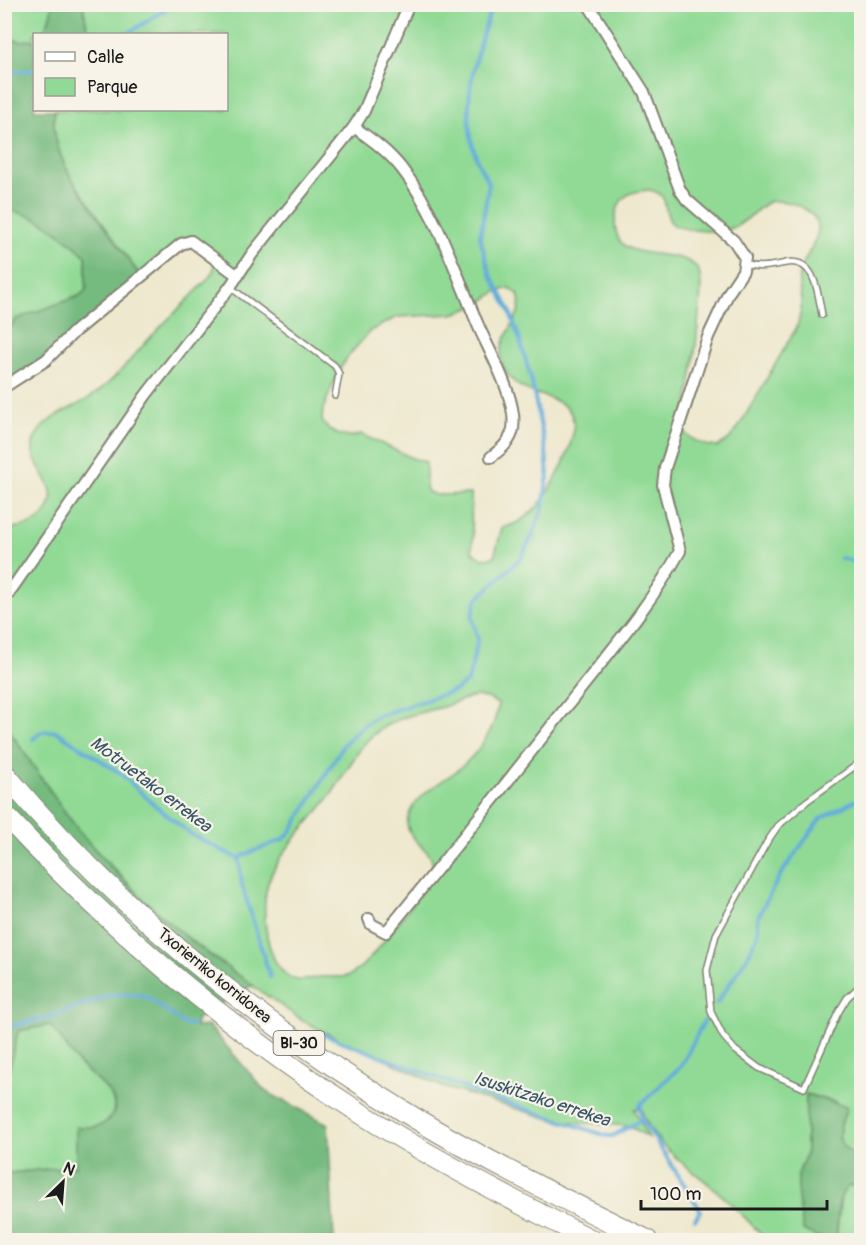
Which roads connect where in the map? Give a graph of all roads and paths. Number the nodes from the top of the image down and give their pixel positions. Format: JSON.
{"nodes":[{"id":1,"x":409,"y":4,"type":"edge"},
{"id":2,"x":588,"y":4,"type":"edge"},
{"id":3,"x":354,"y":127,"type":"junction"},
{"id":4,"x":744,"y":264,"type":"junction"},
{"id":5,"x":238,"y":276,"type":"junction"},
{"id":6,"x":230,"y":286,"type":"junction"},
{"id":7,"x":822,"y":315,"type":"dead end"},
{"id":8,"x":4,"y":387,"type":"edge"},
{"id":9,"x":335,"y":396,"type":"dead end"},
{"id":10,"x":491,"y":457,"type":"dead end"},
{"id":11,"x":4,"y":600,"type":"edge"},
{"id":12,"x":861,"y":761,"type":"edge"},
{"id":13,"x":4,"y":773,"type":"edge"},
{"id":14,"x":4,"y":814,"type":"edge"},
{"id":15,"x":369,"y":919,"type":"dead end"},
{"id":16,"x":861,"y":984,"type":"edge"},
{"id":17,"x":592,"y":1240,"type":"edge"},
{"id":18,"x":646,"y":1240,"type":"edge"}],
"edges":[{"from":1,"to":3,"type":"street"},
{"from":2,"to":4,"type":"street"},
{"from":3,"to":5,"type":"street"},
{"from":3,"to":10,"type":"street"},
{"from":4,"to":7,"type":"lane"},
{"from":4,"to":15,"type":"street"},
{"from":5,"to":6,"type":"street"},
{"from":5,"to":8,"type":"street"},
{"from":6,"to":9,"type":"lane"},
{"from":6,"to":11,"type":"street"},
{"from":12,"to":16,"type":"lane"},
{"from":13,"to":18,"type":"highway","name":"Txorierriko korridorea","number":"BI-30"},
{"from":14,"to":17,"type":"highway","name":"Txorierriko korridorea","number":"BI-30"}]}
